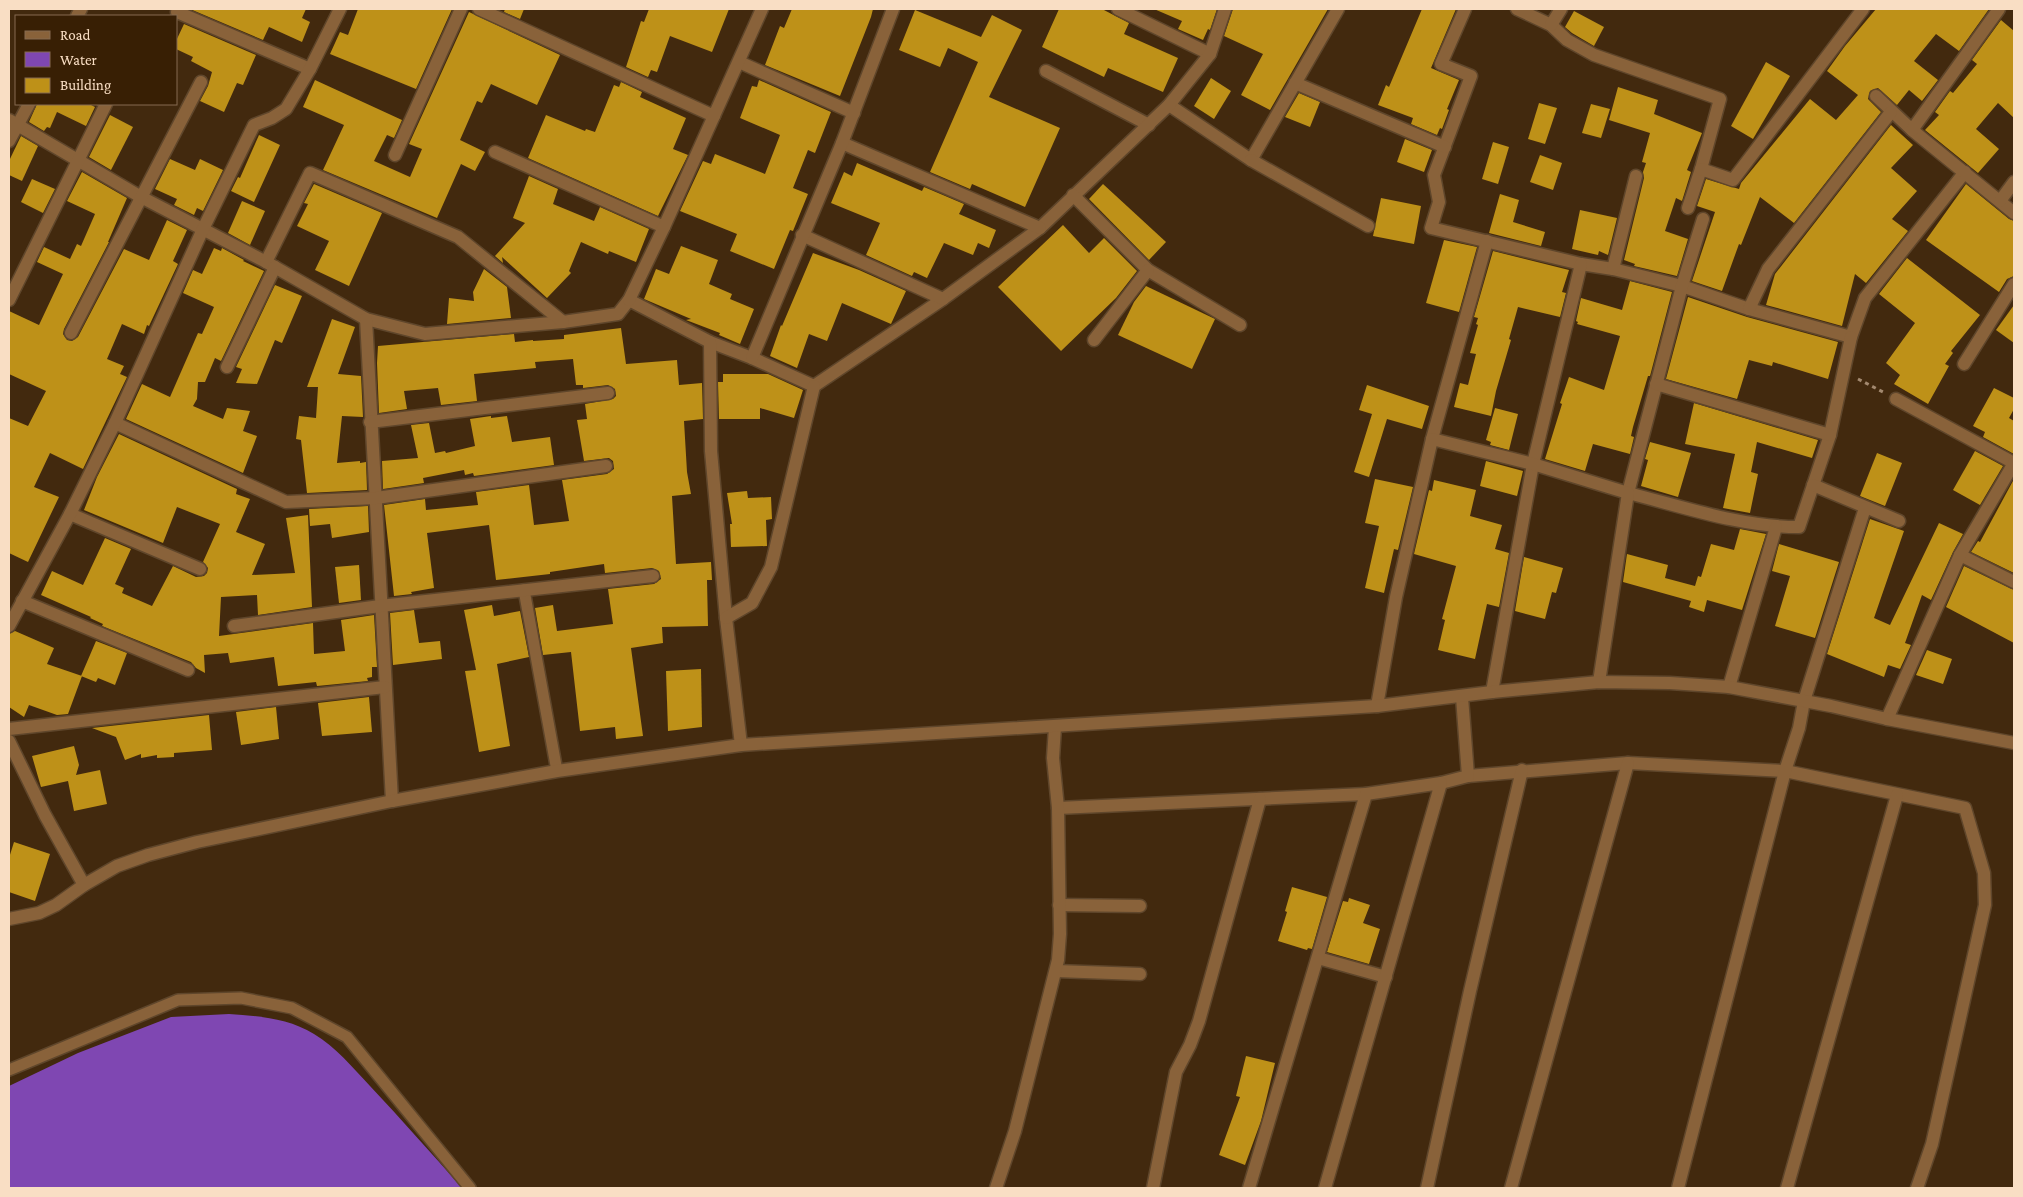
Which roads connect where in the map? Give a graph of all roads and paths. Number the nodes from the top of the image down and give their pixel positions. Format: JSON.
{"nodes":[{"id":1,"x":340,"y":9,"type":"edge"},
{"id":2,"x":461,"y":9,"type":"edge"},
{"id":3,"x":479,"y":9,"type":"edge"},
{"id":4,"x":762,"y":9,"type":"edge"},
{"id":5,"x":893,"y":9,"type":"edge"},
{"id":6,"x":1118,"y":9,"type":"edge"},
{"id":7,"x":1225,"y":9,"type":"edge"},
{"id":8,"x":1338,"y":9,"type":"edge"},
{"id":9,"x":1465,"y":9,"type":"edge"},
{"id":10,"x":1517,"y":9,"type":"edge"},
{"id":11,"x":1561,"y":9,"type":"edge"},
{"id":12,"x":1863,"y":9,"type":"edge"},
{"id":13,"x":1999,"y":9,"type":"edge"},
{"id":14,"x":177,"y":12,"type":"dead end"},
{"id":15,"x":1551,"y":25,"type":"junction"},
{"id":16,"x":1210,"y":54,"type":"junction"},
{"id":17,"x":739,"y":62,"type":"junction"},
{"id":18,"x":310,"y":69,"type":"junction"},
{"id":19,"x":1046,"y":71,"type":"dead end"},
{"id":20,"x":200,"y":82,"type":"dead end"},
{"id":21,"x":1295,"y":83,"type":"junction"},
{"id":22,"x":1876,"y":96,"type":"dead end"},
{"id":23,"x":28,"y":105,"type":"edge"},
{"id":24,"x":106,"y":105,"type":"edge"},
{"id":25,"x":1169,"y":105,"type":"junction"},
{"id":26,"x":1891,"y":112,"type":"junction"},
{"id":27,"x":854,"y":113,"type":"junction"},
{"id":28,"x":714,"y":116,"type":"junction"},
{"id":29,"x":13,"y":122,"type":"edge"},
{"id":30,"x":1148,"y":125,"type":"junction"},
{"id":31,"x":1912,"y":130,"type":"junction"},
{"id":32,"x":9,"y":142,"type":"edge"},
{"id":33,"x":842,"y":143,"type":"junction"},
{"id":34,"x":1445,"y":147,"type":"junction"},
{"id":35,"x":494,"y":152,"type":"dead end"},
{"id":36,"x":394,"y":155,"type":"dead end"},
{"id":37,"x":78,"y":160,"type":"junction"},
{"id":38,"x":1251,"y":160,"type":"junction"},
{"id":39,"x":1701,"y":169,"type":"junction"},
{"id":40,"x":1964,"y":172,"type":"junction"},
{"id":41,"x":1636,"y":176,"type":"dead end"},
{"id":42,"x":2014,"y":182,"type":"edge"},
{"id":43,"x":1073,"y":195,"type":"junction"},
{"id":44,"x":141,"y":197,"type":"junction"},
{"id":45,"x":2000,"y":201,"type":"junction"},
{"id":46,"x":1688,"y":208,"type":"dead end"},
{"id":47,"x":2014,"y":213,"type":"edge"},
{"id":48,"x":1703,"y":219,"type":"dead end"},
{"id":49,"x":1368,"y":226,"type":"dead end"},
{"id":50,"x":664,"y":227,"type":"junction"},
{"id":51,"x":1040,"y":228,"type":"junction"},
{"id":52,"x":203,"y":229,"type":"junction"},
{"id":53,"x":802,"y":235,"type":"junction"},
{"id":54,"x":1487,"y":241,"type":"junction"},
{"id":55,"x":271,"y":264,"type":"junction"},
{"id":56,"x":1581,"y":264,"type":"junction"},
{"id":57,"x":1613,"y":269,"type":"junction"},
{"id":58,"x":1148,"y":270,"type":"junction"},
{"id":59,"x":2014,"y":284,"type":"edge"},
{"id":60,"x":1682,"y":286,"type":"junction"},
{"id":61,"x":943,"y":298,"type":"junction"},
{"id":62,"x":9,"y":300,"type":"edge"},
{"id":63,"x":629,"y":300,"type":"junction"},
{"id":64,"x":1749,"y":309,"type":"junction"},
{"id":65,"x":366,"y":319,"type":"junction"},
{"id":66,"x":563,"y":322,"type":"junction"},
{"id":67,"x":1240,"y":325,"type":"dead end"},
{"id":68,"x":71,"y":333,"type":"dead end"},
{"id":69,"x":1851,"y":337,"type":"junction"},
{"id":70,"x":1094,"y":340,"type":"dead end"},
{"id":71,"x":710,"y":342,"type":"junction"},
{"id":72,"x":752,"y":358,"type":"junction"},
{"id":73,"x":1964,"y":364,"type":"dead end"},
{"id":74,"x":227,"y":367,"type":"dead end"},
{"id":75,"x":1844,"y":371,"type":"junction"},
{"id":76,"x":1656,"y":384,"type":"junction"},
{"id":77,"x":814,"y":386,"type":"junction"},
{"id":78,"x":608,"y":393,"type":"dead end"},
{"id":79,"x":1896,"y":399,"type":"joint"},
{"id":80,"x":370,"y":422,"type":"junction"},
{"id":81,"x":115,"y":423,"type":"junction"},
{"id":82,"x":1830,"y":435,"type":"junction"},
{"id":83,"x":1432,"y":439,"type":"junction"},
{"id":84,"x":2014,"y":463,"type":"edge"},
{"id":85,"x":1533,"y":464,"type":"junction"},
{"id":86,"x":606,"y":466,"type":"dead end"},
{"id":87,"x":1813,"y":485,"type":"junction"},
{"id":88,"x":1628,"y":493,"type":"junction"},
{"id":89,"x":376,"y":498,"type":"junction"},
{"id":90,"x":1865,"y":508,"type":"junction"},
{"id":91,"x":70,"y":514,"type":"junction"},
{"id":92,"x":1898,"y":521,"type":"dead end"},
{"id":93,"x":1776,"y":527,"type":"junction"},
{"id":94,"x":1960,"y":555,"type":"junction"},
{"id":95,"x":200,"y":569,"type":"dead end"},
{"id":96,"x":653,"y":576,"type":"dead end"},
{"id":97,"x":2014,"y":582,"type":"edge"},
{"id":98,"x":524,"y":590,"type":"junction"},
{"id":99,"x":22,"y":601,"type":"junction"},
{"id":100,"x":380,"y":606,"type":"junction"},
{"id":101,"x":726,"y":618,"type":"junction"},
{"id":102,"x":9,"y":626,"type":"edge"},
{"id":103,"x":234,"y":626,"type":"dead end"},
{"id":104,"x":188,"y":670,"type":"dead end"},
{"id":105,"x":1599,"y":682,"type":"junction"},
{"id":106,"x":385,"y":687,"type":"junction"},
{"id":107,"x":1729,"y":687,"type":"junction"},
{"id":108,"x":1492,"y":692,"type":"junction"},
{"id":109,"x":1462,"y":697,"type":"junction"},
{"id":110,"x":1804,"y":701,"type":"junction"},
{"id":111,"x":1377,"y":706,"type":"junction"},
{"id":112,"x":1887,"y":719,"type":"junction"},
{"id":113,"x":1055,"y":727,"type":"junction"},
{"id":114,"x":9,"y":729,"type":"edge"},
{"id":115,"x":9,"y":740,"type":"edge"},
{"id":116,"x":2014,"y":743,"type":"edge"},
{"id":117,"x":741,"y":745,"type":"junction"},
{"id":118,"x":1628,"y":763,"type":"junction"},
{"id":119,"x":1788,"y":765,"type":"junction"},
{"id":120,"x":1522,"y":770,"type":"junction"},
{"id":121,"x":556,"y":771,"type":"junction"},
{"id":122,"x":1468,"y":776,"type":"junction"},
{"id":123,"x":1441,"y":783,"type":"junction"},
{"id":124,"x":1366,"y":794,"type":"junction"},
{"id":125,"x":1896,"y":795,"type":"junction"},
{"id":126,"x":1260,"y":799,"type":"junction"},
{"id":127,"x":392,"y":801,"type":"junction"},
{"id":128,"x":1058,"y":808,"type":"junction"},
{"id":129,"x":84,"y":885,"type":"junction"},
{"id":130,"x":1059,"y":905,"type":"junction"},
{"id":131,"x":1140,"y":906,"type":"dead end"},
{"id":132,"x":9,"y":919,"type":"edge"},
{"id":133,"x":1318,"y":958,"type":"junction"},
{"id":134,"x":1056,"y":971,"type":"junction"},
{"id":135,"x":1140,"y":974,"type":"dead end"},
{"id":136,"x":1386,"y":977,"type":"junction"},
{"id":137,"x":9,"y":1070,"type":"edge"},
{"id":138,"x":470,"y":1188,"type":"edge"},
{"id":139,"x":996,"y":1188,"type":"edge"},
{"id":140,"x":1153,"y":1188,"type":"edge"},
{"id":141,"x":1249,"y":1188,"type":"edge"},
{"id":142,"x":1325,"y":1188,"type":"edge"},
{"id":143,"x":1427,"y":1188,"type":"edge"},
{"id":144,"x":1511,"y":1188,"type":"edge"},
{"id":145,"x":1678,"y":1188,"type":"edge"},
{"id":146,"x":1787,"y":1188,"type":"edge"},
{"id":147,"x":1917,"y":1188,"type":"edge"}],
"edges":[{"from":1,"to":18,"type":"street"},
{"from":2,"to":36,"type":"street"},
{"from":3,"to":28,"type":"street"},
{"from":4,"to":17,"type":"street"},
{"from":5,"to":27,"type":"street"},
{"from":6,"to":16,"type":"street"},
{"from":7,"to":16,"type":"street"},
{"from":8,"to":21,"type":"street"},
{"from":9,"to":34,"type":"street"},
{"from":10,"to":15,"type":"street"},
{"from":11,"to":15,"type":"street"},
{"from":12,"to":39,"type":"street"},
{"from":13,"to":31,"type":"street"},
{"from":14,"to":18,"type":"street"},
{"from":15,"to":39,"type":"street"},
{"from":16,"to":25,"type":"street"},
{"from":17,"to":27,"type":"street"},
{"from":17,"to":28,"type":"street"},
{"from":18,"to":52,"type":"street"},
{"from":19,"to":30,"type":"street"},
{"from":20,"to":44,"type":"street"},
{"from":21,"to":34,"type":"street"},
{"from":21,"to":38,"type":"street"},
{"from":22,"to":26,"type":"street"},
{"from":23,"to":29,"type":"street"},
{"from":24,"to":37,"type":"street"},
{"from":25,"to":30,"type":"street"},
{"from":25,"to":38,"type":"street"},
{"from":26,"to":31,"type":"street"},
{"from":26,"to":64,"type":"street"},
{"from":27,"to":33,"type":"street"},
{"from":28,"to":50,"type":"street"},
{"from":29,"to":32,"type":"street"},
{"from":29,"to":37,"type":"street"},
{"from":30,"to":43,"type":"street"},
{"from":31,"to":40,"type":"street"},
{"from":33,"to":51,"type":"street"},
{"from":33,"to":53,"type":"street"},
{"from":34,"to":54,"type":"street"},
{"from":35,"to":50,"type":"street"},
{"from":37,"to":44,"type":"street"},
{"from":37,"to":62,"type":"street"},
{"from":38,"to":49,"type":"street"},
{"from":39,"to":46,"type":"street"},
{"from":40,"to":45,"type":"street"},
{"from":40,"to":69,"type":"street"},
{"from":41,"to":57,"type":"street"},
{"from":42,"to":45,"type":"street"},
{"from":43,"to":51,"type":"street"},
{"from":43,"to":58,"type":"street"},
{"from":44,"to":52,"type":"street"},
{"from":44,"to":68,"type":"street"},
{"from":45,"to":47,"type":"street"},
{"from":48,"to":60,"type":"street"},
{"from":50,"to":63,"type":"street"},
{"from":51,"to":61,"type":"street"},
{"from":52,"to":55,"type":"street"},
{"from":52,"to":81,"type":"street"},
{"from":53,"to":61,"type":"street"},
{"from":53,"to":72,"type":"street"},
{"from":54,"to":56,"type":"street"},
{"from":54,"to":83,"type":"street"},
{"from":55,"to":65,"type":"street"},
{"from":55,"to":66,"type":"street"},
{"from":55,"to":74,"type":"street"},
{"from":56,"to":57,"type":"street"},
{"from":56,"to":85,"type":"street"},
{"from":57,"to":60,"type":"street"},
{"from":58,"to":67,"type":"street"},
{"from":58,"to":70,"type":"street"},
{"from":59,"to":73,"type":"street"},
{"from":60,"to":64,"type":"street"},
{"from":60,"to":76,"type":"street"},
{"from":61,"to":77,"type":"street"},
{"from":63,"to":66,"type":"street"},
{"from":63,"to":71,"type":"street"},
{"from":64,"to":69,"type":"street"},
{"from":65,"to":66,"type":"street"},
{"from":65,"to":80,"type":"street"},
{"from":69,"to":75,"type":"street"},
{"from":71,"to":72,"type":"street"},
{"from":71,"to":101,"type":"street"},
{"from":72,"to":77,"type":"street"},
{"from":75,"to":79,"type":"path"},
{"from":75,"to":82,"type":"street"},
{"from":76,"to":82,"type":"street"},
{"from":76,"to":88,"type":"street"},
{"from":77,"to":101,"type":"street"},
{"from":78,"to":80,"type":"street"},
{"from":79,"to":84,"type":"street"},
{"from":80,"to":89,"type":"street"},
{"from":81,"to":89,"type":"street"},
{"from":81,"to":91,"type":"street"},
{"from":82,"to":87,"type":"street"},
{"from":83,"to":85,"type":"street"},
{"from":83,"to":111,"type":"street"},
{"from":84,"to":94,"type":"street"},
{"from":85,"to":88,"type":"street"},
{"from":85,"to":108,"type":"street"},
{"from":86,"to":89,"type":"street"},
{"from":87,"to":90,"type":"street"},
{"from":87,"to":93,"type":"street"},
{"from":88,"to":93,"type":"street"},
{"from":88,"to":105,"type":"street"},
{"from":89,"to":100,"type":"street"},
{"from":90,"to":92,"type":"street"},
{"from":90,"to":110,"type":"street"},
{"from":91,"to":95,"type":"street"},
{"from":91,"to":99,"type":"street"},
{"from":93,"to":107,"type":"street"},
{"from":94,"to":97,"type":"street"},
{"from":94,"to":112,"type":"street"},
{"from":96,"to":98,"type":"street"},
{"from":98,"to":100,"type":"street"},
{"from":98,"to":121,"type":"lane"},
{"from":99,"to":102,"type":"street"},
{"from":99,"to":104,"type":"street"},
{"from":100,"to":103,"type":"street"},
{"from":100,"to":106,"type":"street"},
{"from":101,"to":117,"type":"street"},
{"from":105,"to":107,"type":"street"},
{"from":105,"to":108,"type":"street"},
{"from":106,"to":114,"type":"street"},
{"from":106,"to":127,"type":"street"},
{"from":107,"to":110,"type":"street"},
{"from":108,"to":109,"type":"street"},
{"from":109,"to":111,"type":"street"},
{"from":109,"to":122,"type":"street"},
{"from":110,"to":112,"type":"street"},
{"from":110,"to":119,"type":"street"},
{"from":111,"to":113,"type":"street"},
{"from":112,"to":116,"type":"street"},
{"from":113,"to":117,"type":"street"},
{"from":113,"to":128,"type":"street"},
{"from":115,"to":129,"type":"street"},
{"from":117,"to":121,"type":"street"},
{"from":118,"to":119,"type":"street"},
{"from":118,"to":120,"type":"street"},
{"from":118,"to":144,"type":"street"},
{"from":119,"to":125,"type":"street"},
{"from":119,"to":145,"type":"street"},
{"from":120,"to":122,"type":"street"},
{"from":120,"to":143,"type":"street"},
{"from":121,"to":127,"type":"street"},
{"from":122,"to":123,"type":"street"},
{"from":123,"to":124,"type":"street"},
{"from":123,"to":136,"type":"street"},
{"from":124,"to":126,"type":"street"},
{"from":124,"to":133,"type":"street"},
{"from":125,"to":146,"type":"street"},
{"from":125,"to":147,"type":"street"},
{"from":126,"to":128,"type":"street"},
{"from":126,"to":140,"type":"street"},
{"from":127,"to":129,"type":"street"},
{"from":128,"to":130,"type":"street"},
{"from":129,"to":132,"type":"street"},
{"from":130,"to":131,"type":"street"},
{"from":130,"to":134,"type":"street"},
{"from":133,"to":136,"type":"street"},
{"from":133,"to":141,"type":"street"},
{"from":134,"to":135,"type":"street"},
{"from":134,"to":139,"type":"street"},
{"from":136,"to":142,"type":"street"},
{"from":137,"to":138,"type":"lane"}]}
